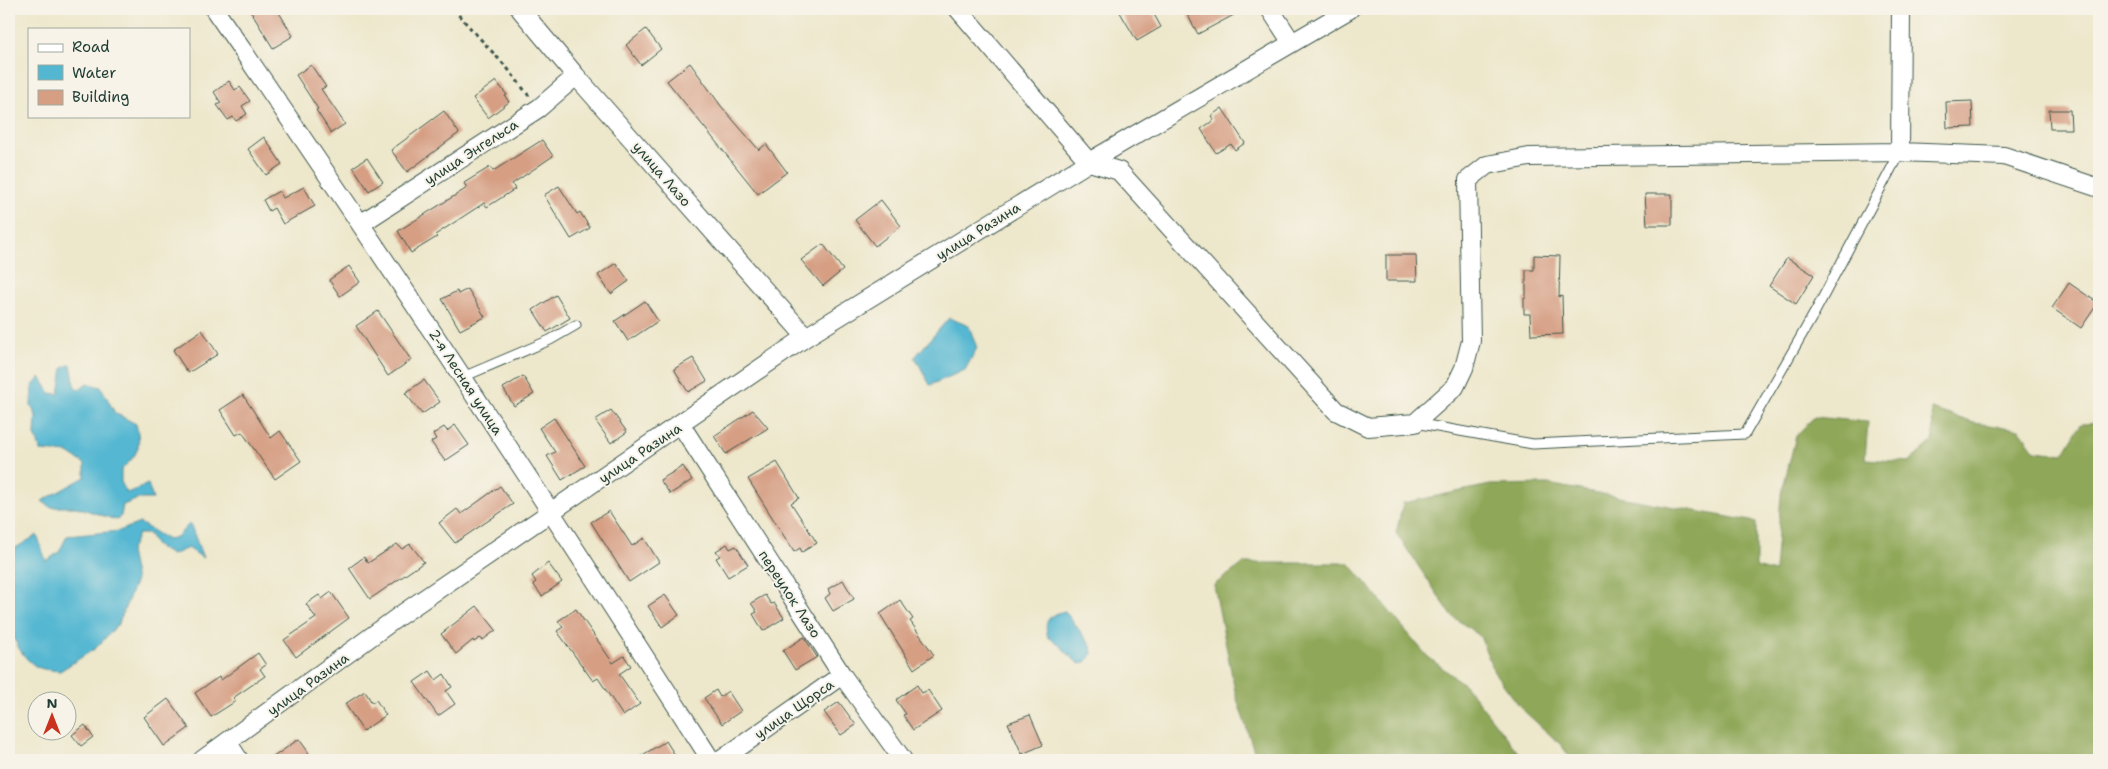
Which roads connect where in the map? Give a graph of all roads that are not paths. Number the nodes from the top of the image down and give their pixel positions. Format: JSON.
{"nodes":[{"id":1,"x":214,"y":9,"type":"edge"},
{"id":2,"x":520,"y":9,"type":"edge"},
{"id":3,"x":958,"y":9,"type":"edge"},
{"id":4,"x":1270,"y":9,"type":"edge"},
{"id":5,"x":1350,"y":9,"type":"edge"},
{"id":6,"x":1901,"y":9,"type":"edge"},
{"id":7,"x":1292,"y":43,"type":"junction"},
{"id":8,"x":576,"y":76,"type":"junction"},
{"id":9,"x":1900,"y":152,"type":"junction"},
{"id":10,"x":1089,"y":162,"type":"junction"},
{"id":11,"x":2099,"y":188,"type":"edge"},
{"id":12,"x":362,"y":223,"type":"junction"},
{"id":13,"x":576,"y":325,"type":"dead end"},
{"id":14,"x":806,"y":337,"type":"junction"},
{"id":15,"x":463,"y":377,"type":"junction"},
{"id":16,"x":1414,"y":423,"type":"junction"},
{"id":17,"x":681,"y":425,"type":"junction"},
{"id":18,"x":553,"y":512,"type":"junction"},
{"id":19,"x":842,"y":675,"type":"junction"},
{"id":20,"x":228,"y":743,"type":"junction"},
{"id":21,"x":202,"y":760,"type":"edge"},
{"id":22,"x":239,"y":760,"type":"edge"},
{"id":23,"x":711,"y":760,"type":"edge"},
{"id":24,"x":721,"y":760,"type":"edge"},
{"id":25,"x":904,"y":760,"type":"edge"}],
"edges":[{"from":1,"to":12,"type":"street","name":"2-я Лесная улица"},
{"from":2,"to":8,"type":"street","name":"улица Лазо"},
{"from":3,"to":10,"type":"street"},
{"from":4,"to":7,"type":"street"},
{"from":5,"to":7,"type":"street","name":"улица Разина"},
{"from":6,"to":9,"type":"street"},
{"from":7,"to":10,"type":"street","name":"улица Разина"},
{"from":8,"to":12,"type":"street","name":"улица Энгельса"},
{"from":8,"to":14,"type":"street","name":"улица Лазо"},
{"from":9,"to":11,"type":"street"},
{"from":9,"to":16,"type":"lane"},
{"from":9,"to":16,"type":"street"},
{"from":10,"to":14,"type":"street","name":"улица Разина"},
{"from":10,"to":16,"type":"street"},
{"from":12,"to":15,"type":"street","name":"2-я Лесная улица"},
{"from":13,"to":15,"type":"lane"},
{"from":14,"to":17,"type":"street","name":"улица Разина"},
{"from":15,"to":18,"type":"street","name":"2-я Лесная улица"},
{"from":17,"to":18,"type":"street","name":"улица Разина"},
{"from":17,"to":19,"type":"street","name":"переулок Лазо"},
{"from":18,"to":20,"type":"street","name":"улица Разина"},
{"from":18,"to":23,"type":"street","name":"2-я Лесная улица"},
{"from":19,"to":24,"type":"street","name":"улица Щорса"},
{"from":19,"to":25,"type":"street","name":"переулок Лазо"},
{"from":20,"to":21,"type":"street","name":"улица Разина"},
{"from":20,"to":22,"type":"street"}]}
